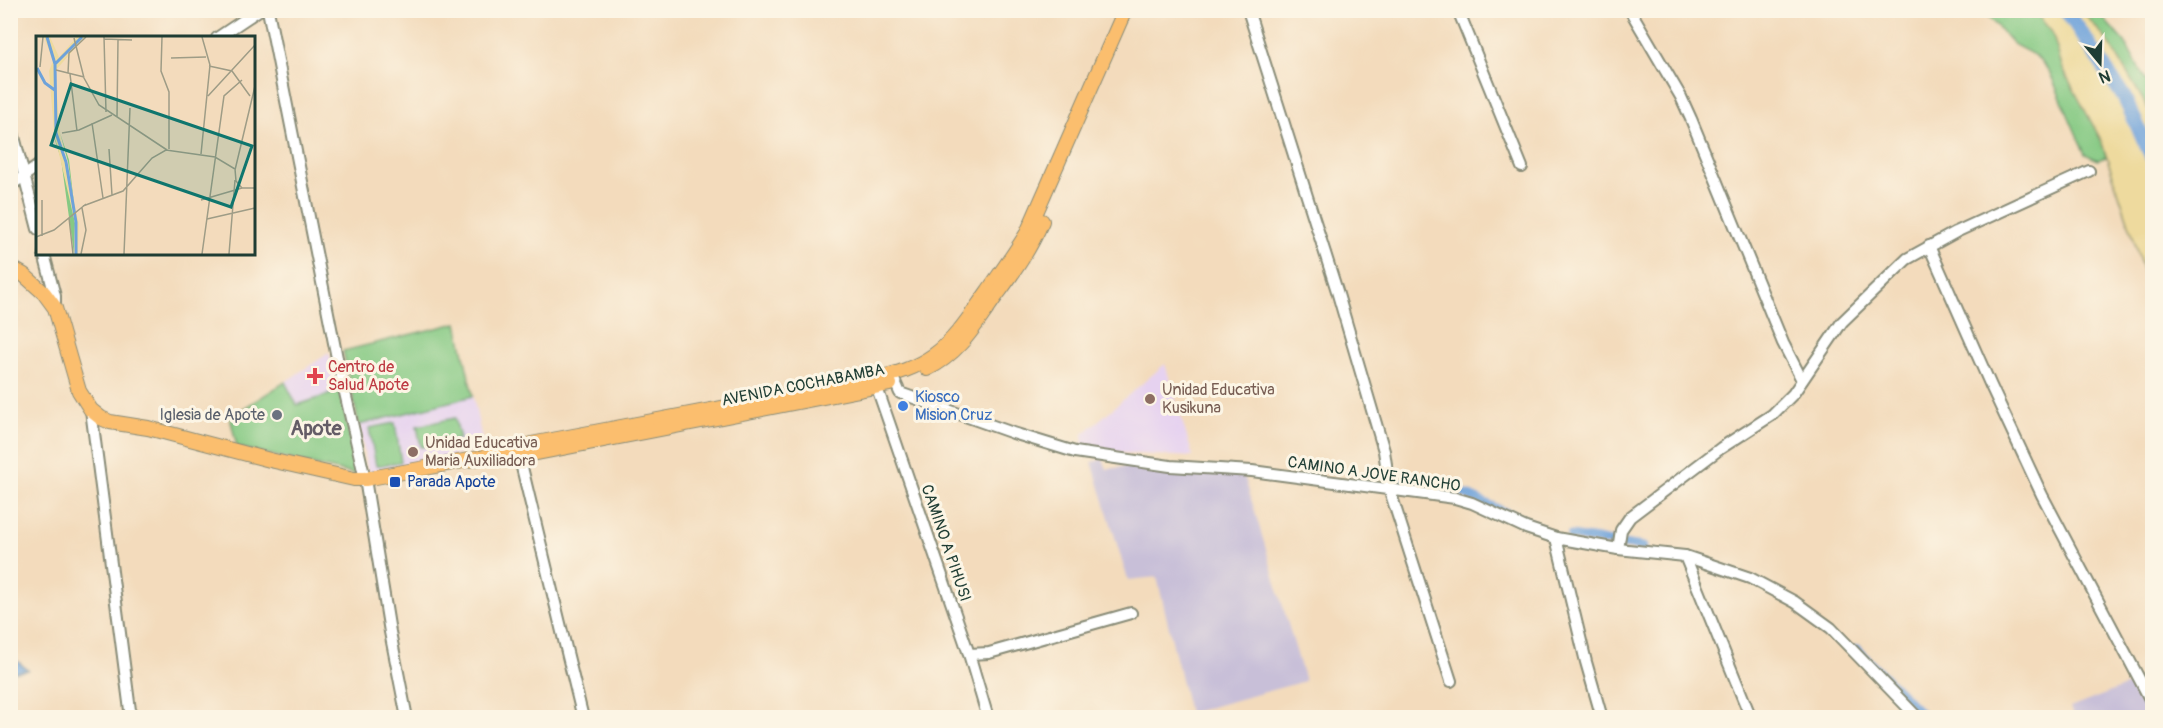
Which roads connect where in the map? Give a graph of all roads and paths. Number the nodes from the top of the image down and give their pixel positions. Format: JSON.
{"nodes":[{"id":1,"x":259,"y":10,"type":"edge"},
{"id":2,"x":268,"y":10,"type":"edge"},
{"id":3,"x":1125,"y":10,"type":"edge"},
{"id":4,"x":1135,"y":10,"type":"edge"},
{"id":5,"x":1248,"y":10,"type":"edge"},
{"id":6,"x":1458,"y":10,"type":"edge"},
{"id":7,"x":1630,"y":10,"type":"edge"},
{"id":8,"x":220,"y":36,"type":"edge"},
{"id":9,"x":10,"y":121,"type":"edge"},
{"id":10,"x":36,"y":167,"type":"edge"},
{"id":11,"x":1522,"y":167,"type":"dead end"},
{"id":12,"x":2089,"y":171,"type":"dead end"},
{"id":13,"x":23,"y":176,"type":"junction"},
{"id":14,"x":10,"y":186,"type":"edge"},
{"id":15,"x":36,"y":222,"type":"edge"},
{"id":16,"x":1929,"y":246,"type":"junction"},
{"id":17,"x":44,"y":255,"type":"edge"},
{"id":18,"x":10,"y":267,"type":"edge"},
{"id":19,"x":55,"y":308,"type":"junction"},
{"id":20,"x":893,"y":379,"type":"junction"},
{"id":21,"x":1802,"y":380,"type":"junction"},
{"id":22,"x":875,"y":384,"type":"junction"},
{"id":23,"x":91,"y":410,"type":"junction"},
{"id":24,"x":518,"y":451,"type":"junction"},
{"id":25,"x":364,"y":479,"type":"junction"},
{"id":26,"x":1390,"y":491,"type":"junction"},
{"id":27,"x":1556,"y":538,"type":"junction"},
{"id":28,"x":1618,"y":549,"type":"junction"},
{"id":29,"x":1685,"y":556,"type":"junction"},
{"id":30,"x":1131,"y":613,"type":"dead end"},
{"id":31,"x":969,"y":654,"type":"junction"},
{"id":32,"x":1451,"y":681,"type":"dead end"},
{"id":33,"x":2152,"y":703,"type":"edge"},
{"id":34,"x":131,"y":717,"type":"edge"},
{"id":35,"x":407,"y":717,"type":"edge"},
{"id":36,"x":583,"y":717,"type":"edge"},
{"id":37,"x":988,"y":717,"type":"edge"},
{"id":38,"x":1602,"y":717,"type":"edge"},
{"id":39,"x":1751,"y":717,"type":"edge"},
{"id":40,"x":1918,"y":717,"type":"edge"}],
"edges":[{"from":1,"to":8,"type":"street"},
{"from":2,"to":25,"type":"street"},
{"from":3,"to":20,"type":"main road","name":"AVENIDA COCHABAMBA"},
{"from":4,"to":20,"type":"main road","name":"AVENIDA COCHABAMBA"},
{"from":5,"to":26,"type":"street"},
{"from":6,"to":11,"type":"street"},
{"from":7,"to":21,"type":"street"},
{"from":9,"to":13,"type":"street"},
{"from":10,"to":13,"type":"street"},
{"from":12,"to":16,"type":"street"},
{"from":13,"to":14,"type":"street"},
{"from":13,"to":15,"type":"street"},
{"from":16,"to":21,"type":"street"},
{"from":16,"to":33,"type":"street"},
{"from":17,"to":19,"type":"street"},
{"from":18,"to":19,"type":"main road"},
{"from":19,"to":23,"type":"main road"},
{"from":20,"to":22,"type":"main road","name":"AVENIDA COCHABAMBA"},
{"from":20,"to":26,"type":"street","name":"CAMINO A JOVE RANCHO"},
{"from":21,"to":28,"type":"street"},
{"from":22,"to":24,"type":"main road","name":"AVENIDA COCHABAMBA"},
{"from":22,"to":31,"type":"street","name":"CAMINO A PIHUSI"},
{"from":23,"to":25,"type":"main road","name":"AVENIDA COCHABAMBA"},
{"from":23,"to":34,"type":"street"},
{"from":24,"to":25,"type":"main road","name":"AVENIDA COCHABAMBA"},
{"from":24,"to":36,"type":"street"},
{"from":25,"to":35,"type":"street"},
{"from":26,"to":27,"type":"street","name":"CAMINO A JOVE RANCHO"},
{"from":26,"to":32,"type":"street"},
{"from":27,"to":28,"type":"street","name":"CAMINO A JOVE RANCHO"},
{"from":27,"to":38,"type":"street"},
{"from":28,"to":29,"type":"street","name":"CAMINO A JOVE RANCHO"},
{"from":29,"to":39,"type":"street"},
{"from":29,"to":40,"type":"street","name":"CAMINO A JOVE RANCHO"},
{"from":30,"to":31,"type":"street"},
{"from":31,"to":37,"type":"street","name":"CAMINO A PIHUSI"}]}
